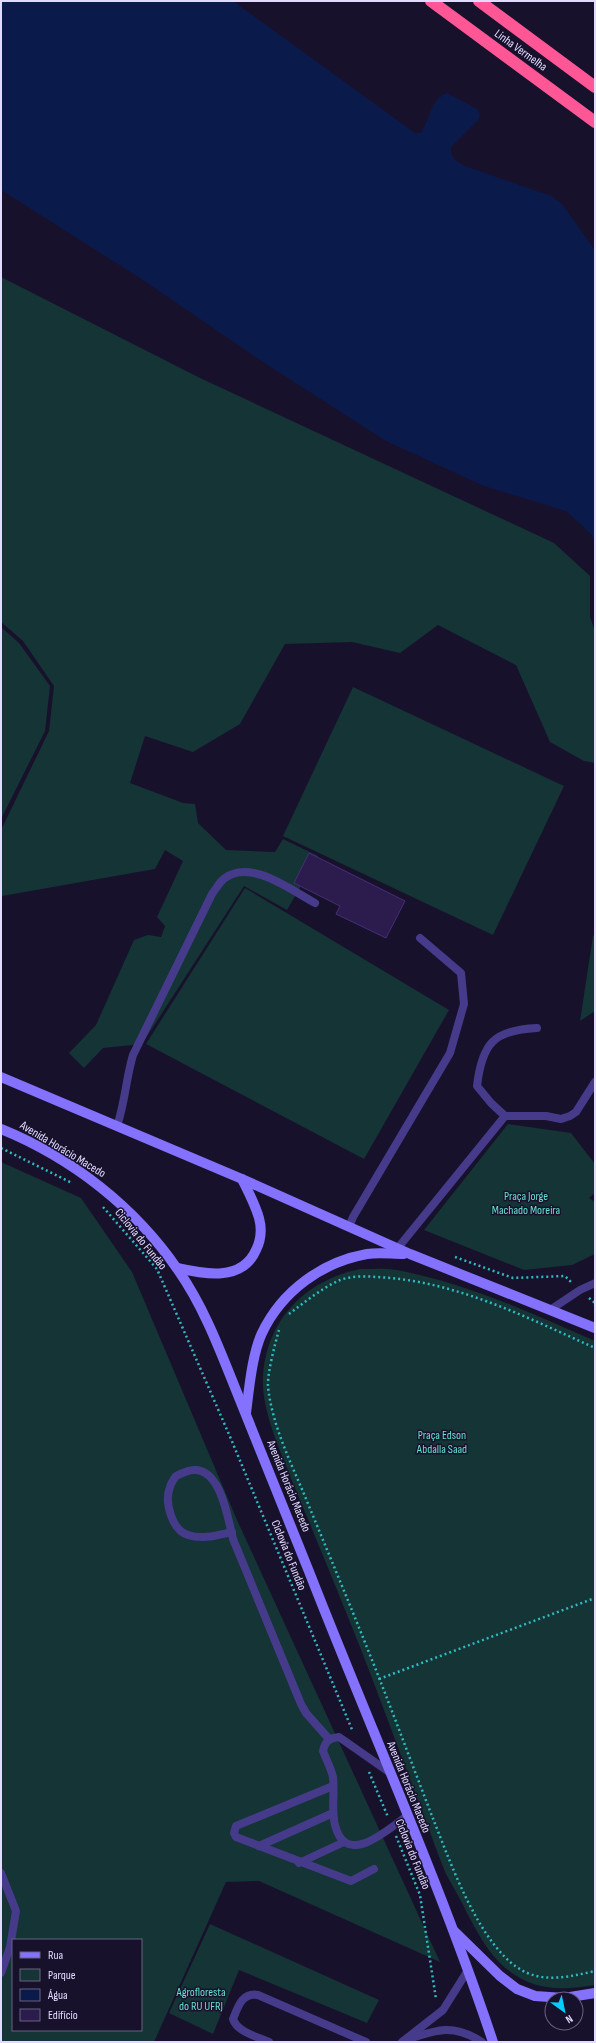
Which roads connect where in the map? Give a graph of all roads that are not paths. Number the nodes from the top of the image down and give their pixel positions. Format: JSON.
{"nodes":[{"id":1,"x":431,"y":1,"type":"edge"},
{"id":2,"x":479,"y":1,"type":"edge"},
{"id":3,"x":592,"y":85,"type":"edge"},
{"id":4,"x":595,"y":122,"type":"edge"},
{"id":5,"x":315,"y":903,"type":"dead end"},
{"id":6,"x":420,"y":938,"type":"dead end"},
{"id":7,"x":537,"y":1028,"type":"dead end"},
{"id":8,"x":1,"y":1077,"type":"edge"},
{"id":9,"x":595,"y":1082,"type":"edge"},
{"id":10,"x":505,"y":1116,"type":"junction"},
{"id":11,"x":117,"y":1126,"type":"junction"},
{"id":12,"x":1,"y":1129,"type":"edge"},
{"id":13,"x":242,"y":1179,"type":"junction"},
{"id":14,"x":350,"y":1227,"type":"junction"},
{"id":15,"x":397,"y":1249,"type":"junction"},
{"id":16,"x":410,"y":1254,"type":"junction"},
{"id":17,"x":177,"y":1268,"type":"junction"},
{"id":18,"x":594,"y":1285,"type":"edge"},
{"id":19,"x":550,"y":1310,"type":"junction"},
{"id":20,"x":595,"y":1328,"type":"edge"},
{"id":21,"x":246,"y":1416,"type":"junction"},
{"id":22,"x":232,"y":1532,"type":"junction"},
{"id":23,"x":329,"y":1739,"type":"junction"},
{"id":24,"x":389,"y":1772,"type":"junction"},
{"id":25,"x":333,"y":1786,"type":"junction"},
{"id":26,"x":333,"y":1814,"type":"junction"},
{"id":27,"x":407,"y":1816,"type":"junction"},
{"id":28,"x":344,"y":1842,"type":"junction"},
{"id":29,"x":259,"y":1846,"type":"junction"},
{"id":30,"x":299,"y":1863,"type":"junction"},
{"id":31,"x":374,"y":1869,"type":"dead end"},
{"id":32,"x":1,"y":1873,"type":"edge"},
{"id":33,"x":452,"y":1929,"type":"junction"},
{"id":34,"x":468,"y":1970,"type":"junction"},
{"id":35,"x":1,"y":1974,"type":"edge"},
{"id":36,"x":595,"y":1993,"type":"edge"},
{"id":37,"x":269,"y":2042,"type":"edge"},
{"id":38,"x":366,"y":2042,"type":"edge"},
{"id":39,"x":402,"y":2042,"type":"edge"},
{"id":40,"x":482,"y":2042,"type":"edge"},
{"id":41,"x":493,"y":2042,"type":"edge"}],
"edges":[{"from":1,"to":4,"type":"highway","name":"Linha Vermelha"},
{"from":2,"to":3,"type":"highway","name":"Linha Vermelha"},
{"from":5,"to":11,"type":"lane"},
{"from":6,"to":14,"type":"lane"},
{"from":7,"to":10,"type":"lane"},
{"from":8,"to":11,"type":"street"},
{"from":9,"to":10,"type":"lane"},
{"from":10,"to":15,"type":"lane"},
{"from":11,"to":13,"type":"street"},
{"from":12,"to":17,"type":"street","name":"Avenida Horácio Macedo"},
{"from":13,"to":14,"type":"street"},
{"from":13,"to":17,"type":"street"},
{"from":14,"to":15,"type":"street"},
{"from":15,"to":16,"type":"street"},
{"from":16,"to":19,"type":"street"},
{"from":16,"to":21,"type":"street"},
{"from":17,"to":21,"type":"street","name":"Avenida Horácio Macedo"},
{"from":18,"to":19,"type":"lane"},
{"from":19,"to":20,"type":"street"},
{"from":21,"to":24,"type":"street","name":"Avenida Horácio Macedo"},
{"from":22,"to":22,"type":"lane"},
{"from":22,"to":23,"type":"lane"},
{"from":23,"to":24,"type":"lane"},
{"from":23,"to":25,"type":"lane"},
{"from":24,"to":27,"type":"street","name":"Avenida Horácio Macedo"},
{"from":25,"to":26,"type":"lane"},
{"from":25,"to":29,"type":"lane"},
{"from":26,"to":28,"type":"lane"},
{"from":26,"to":29,"type":"lane"},
{"from":27,"to":28,"type":"lane"},
{"from":27,"to":33,"type":"street","name":"Avenida Horácio Macedo"},
{"from":28,"to":30,"type":"lane"},
{"from":29,"to":30,"type":"lane"},
{"from":30,"to":31,"type":"lane"},
{"from":32,"to":35,"type":"lane"},
{"from":33,"to":34,"type":"street","name":"Avenida Horácio Macedo"},
{"from":33,"to":36,"type":"street"},
{"from":34,"to":39,"type":"lane"},
{"from":34,"to":41,"type":"street","name":"Avenida Horácio Macedo"},
{"from":37,"to":38,"type":"lane"},
{"from":39,"to":40,"type":"lane"}]}
